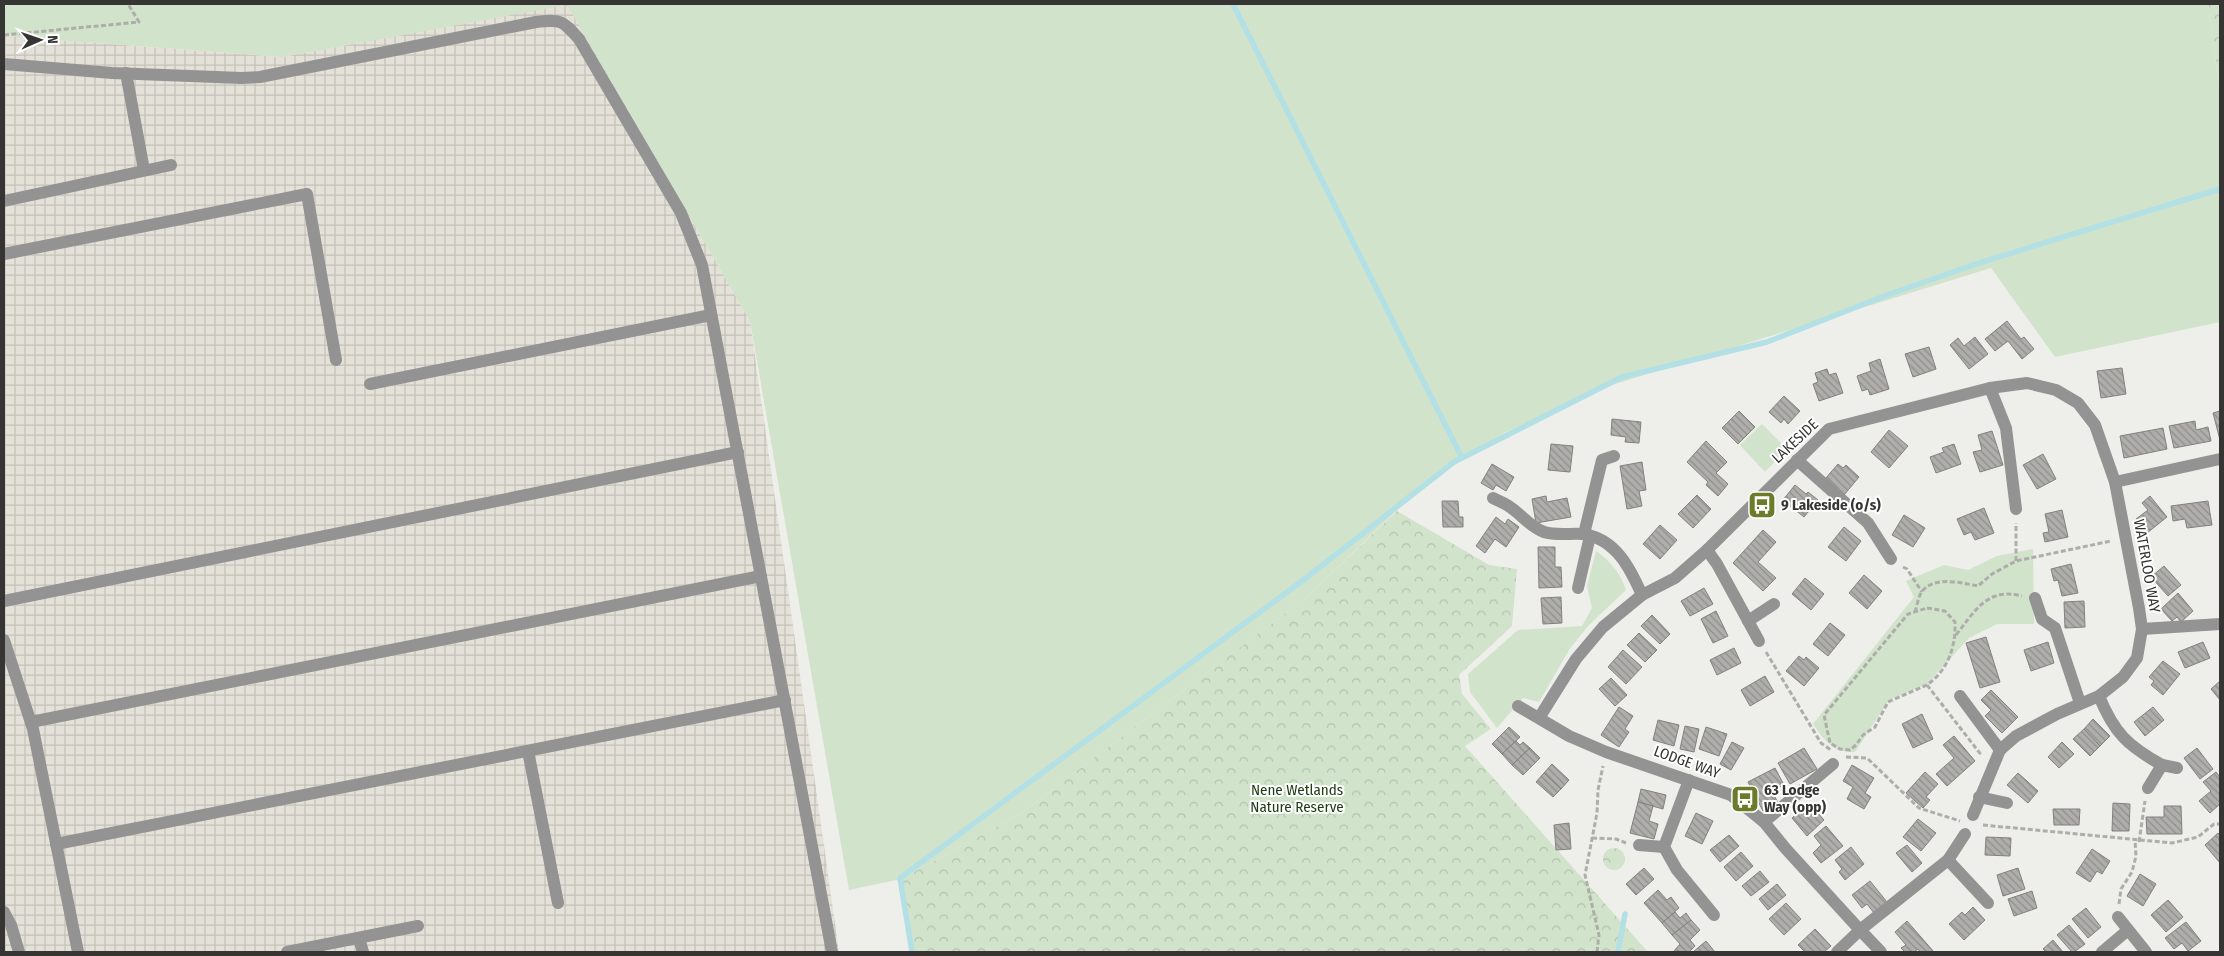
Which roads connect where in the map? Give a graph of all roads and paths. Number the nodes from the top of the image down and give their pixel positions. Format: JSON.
{"nodes":[{"id":1,"x":128,"y":4,"type":"edge"},
{"id":2,"x":4,"y":35,"type":"edge"},
{"id":3,"x":4,"y":64,"type":"edge"},
{"id":4,"x":126,"y":73,"type":"junction"},
{"id":5,"x":171,"y":165,"type":"dead end"},
{"id":6,"x":144,"y":170,"type":"junction"},
{"id":7,"x":4,"y":201,"type":"edge"},
{"id":8,"x":4,"y":254,"type":"edge"},
{"id":9,"x":712,"y":314,"type":"junction"},
{"id":10,"x":336,"y":360,"type":"dead end"},
{"id":11,"x":370,"y":384,"type":"dead end"},
{"id":12,"x":1990,"y":388,"type":"junction"},
{"id":13,"x":738,"y":452,"type":"junction"},
{"id":14,"x":1614,"y":456,"type":"dead end"},
{"id":15,"x":2220,"y":459,"type":"edge"},
{"id":16,"x":1797,"y":460,"type":"junction"},
{"id":17,"x":2115,"y":482,"type":"junction"},
{"id":18,"x":1493,"y":498,"type":"dead end"},
{"id":19,"x":2016,"y":510,"type":"joint"},
{"id":20,"x":1587,"y":535,"type":"junction"},
{"id":21,"x":2111,"y":541,"type":"dead end"},
{"id":22,"x":1707,"y":550,"type":"junction"},
{"id":23,"x":1891,"y":559,"type":"joint"},
{"id":24,"x":2016,"y":561,"type":"junction"},
{"id":25,"x":761,"y":576,"type":"junction"},
{"id":26,"x":1578,"y":588,"type":"dead end"},
{"id":27,"x":1922,"y":592,"type":"junction"},
{"id":28,"x":1642,"y":595,"type":"junction"},
{"id":29,"x":2035,"y":598,"type":"joint"},
{"id":30,"x":4,"y":601,"type":"edge"},
{"id":31,"x":1774,"y":604,"type":"dead end"},
{"id":32,"x":1915,"y":612,"type":"junction"},
{"id":33,"x":1748,"y":621,"type":"junction"},
{"id":34,"x":2220,"y":624,"type":"edge"},
{"id":35,"x":2142,"y":629,"type":"junction"},
{"id":36,"x":1956,"y":636,"type":"junction"},
{"id":37,"x":4,"y":640,"type":"edge"},
{"id":38,"x":1759,"y":641,"type":"dead end"},
{"id":39,"x":1927,"y":685,"type":"junction"},
{"id":40,"x":1960,"y":696,"type":"dead end"},
{"id":41,"x":2099,"y":696,"type":"junction"},
{"id":42,"x":785,"y":700,"type":"junction"},
{"id":43,"x":2080,"y":703,"type":"junction"},
{"id":44,"x":1518,"y":706,"type":"dead end"},
{"id":45,"x":1539,"y":718,"type":"junction"},
{"id":46,"x":31,"y":722,"type":"junction"},
{"id":47,"x":2000,"y":750,"type":"junction"},
{"id":48,"x":528,"y":751,"type":"junction"},
{"id":49,"x":1606,"y":752,"type":"junction"},
{"id":50,"x":1832,"y":764,"type":"dead end"},
{"id":51,"x":2162,"y":765,"type":"junction"},
{"id":52,"x":1991,"y":767,"type":"junction"},
{"id":53,"x":2177,"y":768,"type":"dead end"},
{"id":54,"x":1690,"y":780,"type":"junction"},
{"id":55,"x":2148,"y":788,"type":"joint"},
{"id":56,"x":1979,"y":797,"type":"junction"},
{"id":57,"x":2007,"y":803,"type":"dead end"},
{"id":58,"x":1973,"y":815,"type":"dead end"},
{"id":59,"x":1764,"y":822,"type":"junction"},
{"id":60,"x":1965,"y":834,"type":"dead end"},
{"id":61,"x":1592,"y":838,"type":"junction"},
{"id":62,"x":56,"y":844,"type":"junction"},
{"id":63,"x":1639,"y":844,"type":"joint"},
{"id":64,"x":1664,"y":847,"type":"junction"},
{"id":65,"x":1948,"y":860,"type":"junction"},
{"id":66,"x":558,"y":903,"type":"dead end"},
{"id":67,"x":1988,"y":903,"type":"dead end"},
{"id":68,"x":4,"y":912,"type":"edge"},
{"id":69,"x":1714,"y":915,"type":"dead end"},
{"id":70,"x":2118,"y":918,"type":"joint"},
{"id":71,"x":418,"y":926,"type":"dead end"},
{"id":72,"x":1860,"y":930,"type":"junction"},
{"id":73,"x":2128,"y":930,"type":"junction"},
{"id":74,"x":359,"y":938,"type":"junction"},
{"id":75,"x":19,"y":952,"type":"edge"},
{"id":76,"x":78,"y":952,"type":"edge"},
{"id":77,"x":287,"y":952,"type":"edge"},
{"id":78,"x":363,"y":952,"type":"edge"},
{"id":79,"x":832,"y":952,"type":"edge"},
{"id":80,"x":1597,"y":952,"type":"edge"},
{"id":81,"x":1837,"y":952,"type":"edge"},
{"id":82,"x":1881,"y":952,"type":"edge"},
{"id":83,"x":2102,"y":952,"type":"edge"},
{"id":84,"x":2146,"y":952,"type":"edge"}],
"edges":[{"from":1,"to":2,"type":"path"},
{"from":3,"to":4,"type":"street"},
{"from":4,"to":6,"type":"street"},
{"from":4,"to":9,"type":"street"},
{"from":5,"to":6,"type":"street"},
{"from":6,"to":7,"type":"street"},
{"from":8,"to":10,"type":"street"},
{"from":9,"to":11,"type":"street"},
{"from":9,"to":13,"type":"street"},
{"from":12,"to":16,"type":"street","name":"LAKESIDE"},
{"from":12,"to":17,"type":"street","name":"LAKESIDE"},
{"from":12,"to":19,"type":"street"},
{"from":13,"to":25,"type":"street"},
{"from":13,"to":30,"type":"street"},
{"from":14,"to":20,"type":"street"},
{"from":15,"to":17,"type":"street"},
{"from":16,"to":22,"type":"street","name":"LAKESIDE"},
{"from":16,"to":23,"type":"street"},
{"from":17,"to":35,"type":"street","name":"WATERLOO WAY"},
{"from":18,"to":20,"type":"street"},
{"from":19,"to":24,"type":"path"},
{"from":20,"to":26,"type":"street"},
{"from":20,"to":28,"type":"street"},
{"from":21,"to":24,"type":"path"},
{"from":22,"to":28,"type":"street","name":"LAKESIDE"},
{"from":22,"to":33,"type":"street"},
{"from":23,"to":27,"type":"path"},
{"from":24,"to":27,"type":"path"},
{"from":25,"to":42,"type":"street"},
{"from":25,"to":46,"type":"street"},
{"from":27,"to":32,"type":"path"},
{"from":28,"to":45,"type":"street","name":"LAKESIDE"},
{"from":29,"to":36,"type":"path"},
{"from":29,"to":43,"type":"street"},
{"from":31,"to":33,"type":"street"},
{"from":32,"to":36,"type":"path"},
{"from":32,"to":39,"type":"path"},
{"from":33,"to":38,"type":"street"},
{"from":34,"to":35,"type":"street"},
{"from":35,"to":41,"type":"street","name":"WATERLOO WAY"},
{"from":36,"to":39,"type":"path"},
{"from":37,"to":46,"type":"street"},
{"from":39,"to":52,"type":"path"},
{"from":40,"to":47,"type":"street"},
{"from":41,"to":43,"type":"street","name":"WATERLOO WAY"},
{"from":41,"to":51,"type":"street"},
{"from":42,"to":48,"type":"street"},
{"from":42,"to":79,"type":"street"},
{"from":43,"to":47,"type":"street","name":"WATERLOO WAY"},
{"from":44,"to":45,"type":"street","name":"LODGE WAY"},
{"from":45,"to":49,"type":"street","name":"LODGE WAY"},
{"from":46,"to":62,"type":"street"},
{"from":47,"to":52,"type":"street","name":"WATERLOO WAY"},
{"from":48,"to":62,"type":"street"},
{"from":48,"to":66,"type":"street"},
{"from":49,"to":54,"type":"street","name":"LODGE WAY"},
{"from":49,"to":61,"type":"path"},
{"from":50,"to":59,"type":"street"},
{"from":51,"to":53,"type":"street"},
{"from":51,"to":55,"type":"street"},
{"from":52,"to":56,"type":"street","name":"WATERLOO WAY"},
{"from":54,"to":59,"type":"street","name":"LODGE WAY"},
{"from":54,"to":64,"type":"street"},
{"from":55,"to":70,"type":"path"},
{"from":56,"to":57,"type":"street"},
{"from":56,"to":58,"type":"street","name":"WATERLOO WAY"},
{"from":59,"to":72,"type":"street","name":"LODGE WAY"},
{"from":60,"to":65,"type":"street"},
{"from":61,"to":63,"type":"path"},
{"from":61,"to":80,"type":"path"},
{"from":62,"to":76,"type":"street"},
{"from":63,"to":64,"type":"street"},
{"from":64,"to":69,"type":"street"},
{"from":65,"to":67,"type":"street"},
{"from":65,"to":72,"type":"street"},
{"from":68,"to":75,"type":"street"},
{"from":70,"to":73,"type":"street"},
{"from":71,"to":74,"type":"street"},
{"from":72,"to":81,"type":"street"},
{"from":72,"to":82,"type":"street","name":"LODGE WAY"},
{"from":73,"to":83,"type":"street"},
{"from":73,"to":84,"type":"street"},
{"from":74,"to":77,"type":"street"},
{"from":74,"to":78,"type":"street"}]}
